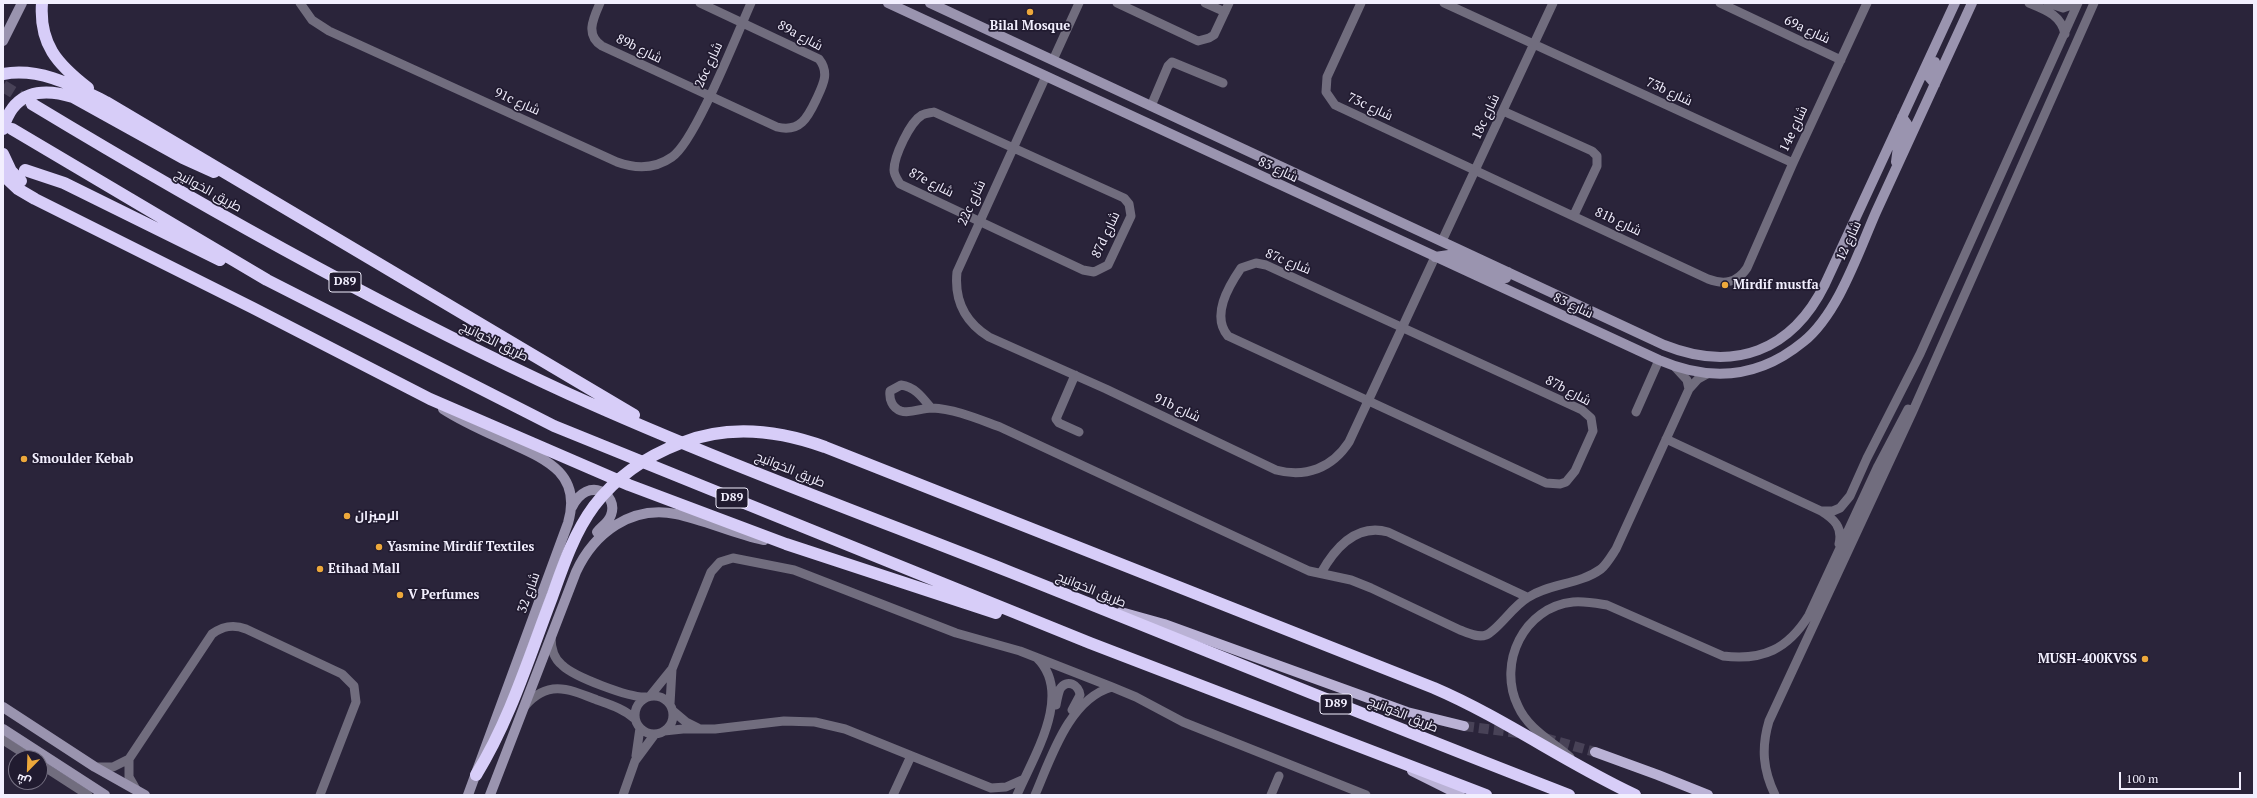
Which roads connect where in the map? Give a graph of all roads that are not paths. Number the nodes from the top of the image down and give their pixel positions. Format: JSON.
{"nodes":[{"id":1,"x":22,"y":3,"type":"edge"},
{"id":2,"x":42,"y":3,"type":"edge"},
{"id":3,"x":300,"y":3,"type":"edge"},
{"id":4,"x":600,"y":3,"type":"edge"},
{"id":5,"x":700,"y":3,"type":"edge"},
{"id":6,"x":751,"y":3,"type":"edge"},
{"id":7,"x":888,"y":3,"type":"edge"},
{"id":8,"x":930,"y":3,"type":"edge"},
{"id":9,"x":1079,"y":3,"type":"edge"},
{"id":10,"x":1117,"y":3,"type":"edge"},
{"id":11,"x":1205,"y":3,"type":"edge"},
{"id":12,"x":1229,"y":3,"type":"edge"},
{"id":13,"x":1361,"y":3,"type":"edge"},
{"id":14,"x":1444,"y":3,"type":"edge"},
{"id":15,"x":1553,"y":3,"type":"edge"},
{"id":16,"x":1720,"y":3,"type":"edge"},
{"id":17,"x":1867,"y":3,"type":"edge"},
{"id":18,"x":1955,"y":3,"type":"edge"},
{"id":19,"x":2030,"y":3,"type":"edge"},
{"id":20,"x":2048,"y":3,"type":"edge"},
{"id":21,"x":2078,"y":3,"type":"edge"},
{"id":22,"x":2094,"y":3,"type":"edge"},
{"id":23,"x":1972,"y":5,"type":"edge"},
{"id":24,"x":1225,"y":12,"type":"junction"},
{"id":25,"x":1948,"y":20,"type":"junction"},
{"id":26,"x":743,"y":22,"type":"junction"},
{"id":27,"x":2064,"y":34,"type":"junction"},
{"id":28,"x":3,"y":40,"type":"edge"},
{"id":29,"x":1534,"y":44,"type":"junction"},
{"id":30,"x":1052,"y":60,"type":"junction"},
{"id":31,"x":1841,"y":60,"type":"junction"},
{"id":32,"x":3,"y":74,"type":"edge"},
{"id":33,"x":1046,"y":76,"type":"junction"},
{"id":34,"x":1223,"y":83,"type":"dead end"},
{"id":35,"x":1935,"y":84,"type":"junction"},
{"id":36,"x":708,"y":97,"type":"junction"},
{"id":37,"x":106,"y":102,"type":"junction"},
{"id":38,"x":32,"y":104,"type":"tunnel mouth"},
{"id":39,"x":1151,"y":106,"type":"junction"},
{"id":40,"x":1503,"y":112,"type":"junction"},
{"id":41,"x":1902,"y":118,"type":"junction"},
{"id":42,"x":8,"y":129,"type":"edge"},
{"id":43,"x":689,"y":137,"type":"joint"},
{"id":44,"x":1013,"y":146,"type":"junction"},
{"id":45,"x":3,"y":154,"type":"edge"},
{"id":46,"x":1793,"y":163,"type":"junction"},
{"id":47,"x":1896,"y":168,"type":"junction"},
{"id":48,"x":25,"y":170,"type":"dead end"},
{"id":49,"x":1475,"y":171,"type":"junction"},
{"id":50,"x":3,"y":175,"type":"edge"},
{"id":51,"x":241,"y":181,"type":"junction"},
{"id":52,"x":1574,"y":215,"type":"junction"},
{"id":53,"x":978,"y":220,"type":"junction"},
{"id":54,"x":106,"y":233,"type":"junction"},
{"id":55,"x":1442,"y":241,"type":"junction"},
{"id":56,"x":1435,"y":257,"type":"junction"},
{"id":57,"x":1747,"y":268,"type":"joint"},
{"id":58,"x":1508,"y":272,"type":"junction"},
{"id":59,"x":267,"y":280,"type":"junction"},
{"id":60,"x":1402,"y":327,"type":"junction"},
{"id":61,"x":989,"y":337,"type":"joint"},
{"id":62,"x":1664,"y":345,"type":"joint"},
{"id":63,"x":1659,"y":360,"type":"junction"},
{"id":64,"x":1675,"y":367,"type":"junction"},
{"id":65,"x":1707,"y":374,"type":"junction"},
{"id":66,"x":1075,"y":375,"type":"junction"},
{"id":67,"x":1922,"y":388,"type":"junction"},
{"id":68,"x":1689,"y":389,"type":"junction"},
{"id":69,"x":430,"y":399,"type":"junction"},
{"id":70,"x":1368,"y":400,"type":"junction"},
{"id":71,"x":931,"y":408,"type":"dead end"},
{"id":72,"x":1636,"y":412,"type":"dead end"},
{"id":73,"x":1079,"y":432,"type":"dead end"},
{"id":74,"x":671,"y":437,"type":"junction"},
{"id":75,"x":1666,"y":439,"type":"junction"},
{"id":76,"x":572,"y":507,"type":"junction"},
{"id":77,"x":1821,"y":511,"type":"junction"},
{"id":78,"x":786,"y":544,"type":"junction"},
{"id":79,"x":1837,"y":555,"type":"junction"},
{"id":80,"x":582,"y":558,"type":"junction"},
{"id":81,"x":1321,"y":573,"type":"junction"},
{"id":82,"x":1527,"y":597,"type":"junction"},
{"id":83,"x":1104,"y":610,"type":"junction"},
{"id":84,"x":551,"y":636,"type":"junction"},
{"id":85,"x":1090,"y":643,"type":"junction"},
{"id":86,"x":1036,"y":657,"type":"junction"},
{"id":87,"x":672,"y":669,"type":"junction"},
{"id":88,"x":1112,"y":687,"type":"junction"},
{"id":89,"x":648,"y":696,"type":"junction"},
{"id":90,"x":3,"y":707,"type":"edge"},
{"id":91,"x":524,"y":707,"type":"junction"},
{"id":92,"x":672,"y":707,"type":"junction"},
{"id":93,"x":635,"y":719,"type":"junction"},
{"id":94,"x":1464,"y":726,"type":"tunnel mouth"},
{"id":95,"x":640,"y":728,"type":"junction"},
{"id":96,"x":3,"y":729,"type":"edge"},
{"id":97,"x":701,"y":729,"type":"junction"},
{"id":98,"x":1046,"y":730,"type":"junction"},
{"id":99,"x":664,"y":732,"type":"junction"},
{"id":100,"x":655,"y":734,"type":"junction"},
{"id":101,"x":1061,"y":737,"type":"junction"},
{"id":102,"x":3,"y":740,"type":"edge"},
{"id":103,"x":19,"y":750,"type":"edge"},
{"id":104,"x":1595,"y":752,"type":"tunnel mouth"},
{"id":105,"x":911,"y":756,"type":"junction"},
{"id":106,"x":1385,"y":758,"type":"junction"},
{"id":107,"x":129,"y":759,"type":"junction"},
{"id":108,"x":635,"y":761,"type":"junction"},
{"id":109,"x":95,"y":767,"type":"junction"},
{"id":110,"x":48,"y":769,"type":"edge"},
{"id":111,"x":1583,"y":769,"type":"junction"},
{"id":112,"x":476,"y":775,"type":"junction"},
{"id":113,"x":1279,"y":776,"type":"dead end"},
{"id":114,"x":1024,"y":779,"type":"junction"},
{"id":115,"x":991,"y":788,"type":"junction"},
{"id":116,"x":141,"y":793,"type":"edge"},
{"id":117,"x":88,"y":795,"type":"edge"},
{"id":118,"x":105,"y":795,"type":"edge"},
{"id":119,"x":320,"y":795,"type":"edge"},
{"id":120,"x":468,"y":795,"type":"edge"},
{"id":121,"x":490,"y":795,"type":"edge"},
{"id":122,"x":623,"y":795,"type":"edge"},
{"id":123,"x":893,"y":795,"type":"edge"},
{"id":124,"x":998,"y":795,"type":"edge"},
{"id":125,"x":1018,"y":795,"type":"edge"},
{"id":126,"x":1035,"y":795,"type":"edge"},
{"id":127,"x":1271,"y":795,"type":"edge"},
{"id":128,"x":1366,"y":795,"type":"edge"},
{"id":129,"x":1460,"y":795,"type":"edge"},
{"id":130,"x":1486,"y":795,"type":"edge"},
{"id":131,"x":1569,"y":795,"type":"edge"},
{"id":132,"x":1635,"y":795,"type":"edge"},
{"id":133,"x":1708,"y":795,"type":"edge"},
{"id":134,"x":1775,"y":795,"type":"edge"}],
"edges":[{"from":1,"to":28,"type":"street"},
{"from":2,"to":37,"type":"highway"},
{"from":3,"to":43,"type":"street","name":"91c شارع"},
{"from":4,"to":36,"type":"street","name":"89b شارع"},
{"from":5,"to":26,"type":"street"},
{"from":6,"to":26,"type":"street","name":"26c شارع"},
{"from":7,"to":33,"type":"street","name":"شارع 83"},
{"from":8,"to":30,"type":"street","name":"شارع 83"},
{"from":9,"to":30,"type":"street"},
{"from":10,"to":24,"type":"street"},
{"from":11,"to":24,"type":"street"},
{"from":12,"to":24,"type":"street"},
{"from":13,"to":49,"type":"street","name":"73c شارع"},
{"from":14,"to":29,"type":"street"},
{"from":15,"to":29,"type":"street","name":"18c شارع"},
{"from":16,"to":31,"type":"street","name":"69a شارع"},
{"from":17,"to":31,"type":"street","name":"14e شارع"},
{"from":18,"to":25,"type":"street","name":"شارع 12"},
{"from":19,"to":27,"type":"street"},
{"from":20,"to":21,"type":"street"},
{"from":21,"to":27,"type":"street"},
{"from":22,"to":67,"type":"street"},
{"from":23,"to":35,"type":"street","name":"شارع 12"},
{"from":25,"to":35,"type":"street"},
{"from":25,"to":41,"type":"street","name":"شارع 12"},
{"from":26,"to":36,"type":"street","name":"26c شارع"},
{"from":26,"to":36,"type":"street","name":"89a شارع"},
{"from":27,"to":77,"type":"street"},
{"from":29,"to":40,"type":"street","name":"18c شارع"},
{"from":29,"to":46,"type":"street","name":"73b شارع"},
{"from":30,"to":39,"type":"street","name":"شارع 83"},
{"from":31,"to":46,"type":"street","name":"14e شارع"},
{"from":32,"to":37,"type":"highway"},
{"from":33,"to":44,"type":"street","name":"22c شارع"},
{"from":33,"to":56,"type":"street","name":"شارع 83"},
{"from":34,"to":39,"type":"street"},
{"from":35,"to":47,"type":"street","name":"شارع 12"},
{"from":36,"to":43,"type":"street","name":"26c شارع"},
{"from":37,"to":51,"type":"highway"},
{"from":38,"to":74,"type":"highway","name":"طريق الخوانيج","number":"D89"},
{"from":39,"to":55,"type":"street","name":"شارع 83"},
{"from":40,"to":49,"type":"street","name":"18c شارع"},
{"from":40,"to":52,"type":"street"},
{"from":41,"to":47,"type":"street"},
{"from":41,"to":62,"type":"street","name":"شارع 12"},
{"from":42,"to":51,"type":"highway"},
{"from":42,"to":59,"type":"highway","number":"D89"},
{"from":44,"to":53,"type":"street","name":"22c شارع"},
{"from":44,"to":53,"type":"street","name":"87e شارع"},
{"from":44,"to":53,"type":"street","name":"87d شارع"},
{"from":45,"to":54,"type":"highway"},
{"from":46,"to":57,"type":"street","name":"14e شارع"},
{"from":47,"to":65,"type":"street","name":"شارع 12"},
{"from":48,"to":59,"type":"highway"},
{"from":49,"to":52,"type":"street","name":"81b شارع"},
{"from":49,"to":55,"type":"street","name":"18c شارع"},
{"from":50,"to":54,"type":"highway"},
{"from":51,"to":74,"type":"highway"},
{"from":52,"to":57,"type":"street","name":"81b شارع"},
{"from":53,"to":61,"type":"street","name":"22c شارع"},
{"from":54,"to":69,"type":"highway"},
{"from":55,"to":58,"type":"street","name":"شارع 83"},
{"from":56,"to":58,"type":"street"},
{"from":56,"to":60,"type":"street"},
{"from":56,"to":63,"type":"street","name":"شارع 83"},
{"from":58,"to":62,"type":"street","name":"شارع 83"},
{"from":59,"to":85,"type":"highway","number":"D89"},
{"from":60,"to":70,"type":"street"},
{"from":60,"to":70,"type":"street","name":"87c شارع"},
{"from":60,"to":70,"type":"street","name":"87b شارع"},
{"from":61,"to":66,"type":"street","name":"91b شارع"},
{"from":63,"to":64,"type":"street","name":"شارع 12"},
{"from":63,"to":72,"type":"street"},
{"from":64,"to":65,"type":"street","name":"شارع 12"},
{"from":64,"to":68,"type":"street"},
{"from":65,"to":68,"type":"street"},
{"from":66,"to":70,"type":"street","name":"91b شارع"},
{"from":66,"to":73,"type":"street"},
{"from":67,"to":79,"type":"street"},
{"from":67,"to":134,"type":"street"},
{"from":68,"to":75,"type":"street"},
{"from":69,"to":76,"type":"street","name":"شارع 32"},
{"from":69,"to":78,"type":"highway"},
{"from":71,"to":81,"type":"street"},
{"from":74,"to":83,"type":"highway","name":"طريق الخوانيج","number":"D89"},
{"from":75,"to":77,"type":"street"},
{"from":75,"to":82,"type":"street"},
{"from":76,"to":80,"type":"street"},
{"from":76,"to":112,"type":"street","name":"شارع 32"},
{"from":77,"to":79,"type":"street"},
{"from":78,"to":80,"type":"street"},
{"from":78,"to":85,"type":"highway"},
{"from":79,"to":111,"type":"street"},
{"from":80,"to":84,"type":"street"},
{"from":81,"to":82,"type":"street"},
{"from":81,"to":82,"type":"street"},
{"from":83,"to":94,"type":"main road"},
{"from":83,"to":131,"type":"highway","name":"طريق الخوانيج","number":"D89"},
{"from":84,"to":89,"type":"street"},
{"from":84,"to":91,"type":"street"},
{"from":85,"to":106,"type":"highway","number":"D89"},
{"from":86,"to":87,"type":"street"},
{"from":86,"to":88,"type":"street"},
{"from":86,"to":98,"type":"street"},
{"from":87,"to":89,"type":"street"},
{"from":87,"to":92,"type":"street"},
{"from":88,"to":101,"type":"street"},
{"from":88,"to":128,"type":"street"},
{"from":89,"to":92,"type":"street"},
{"from":89,"to":93,"type":"street"},
{"from":90,"to":109,"type":"street"},
{"from":91,"to":93,"type":"street"},
{"from":91,"to":121,"type":"street"},
{"from":92,"to":97,"type":"street"},
{"from":92,"to":99,"type":"street"},
{"from":93,"to":95,"type":"street"},
{"from":95,"to":100,"type":"street"},
{"from":95,"to":108,"type":"street"},
{"from":96,"to":118,"type":"street"},
{"from":97,"to":99,"type":"street"},
{"from":97,"to":105,"type":"street"},
{"from":98,"to":101,"type":"street"},
{"from":98,"to":114,"type":"street"},
{"from":99,"to":100,"type":"street"},
{"from":100,"to":108,"type":"street"},
{"from":101,"to":126,"type":"street"},
{"from":102,"to":103,"type":"street"},
{"from":104,"to":133,"type":"main road"},
{"from":105,"to":115,"type":"street"},
{"from":105,"to":123,"type":"street"},
{"from":106,"to":129,"type":"main road"},
{"from":106,"to":130,"type":"highway","number":"D89"},
{"from":107,"to":109,"type":"street"},
{"from":107,"to":116,"type":"street"},
{"from":107,"to":119,"type":"street"},
{"from":108,"to":122,"type":"street"},
{"from":109,"to":116,"type":"street"},
{"from":110,"to":117,"type":"street"},
{"from":111,"to":112,"type":"highway"},
{"from":111,"to":132,"type":"highway"},
{"from":112,"to":120,"type":"street","name":"شارع 32"},
{"from":113,"to":127,"type":"street"},
{"from":114,"to":115,"type":"street"},
{"from":114,"to":125,"type":"street"},
{"from":115,"to":124,"type":"street"}]}
